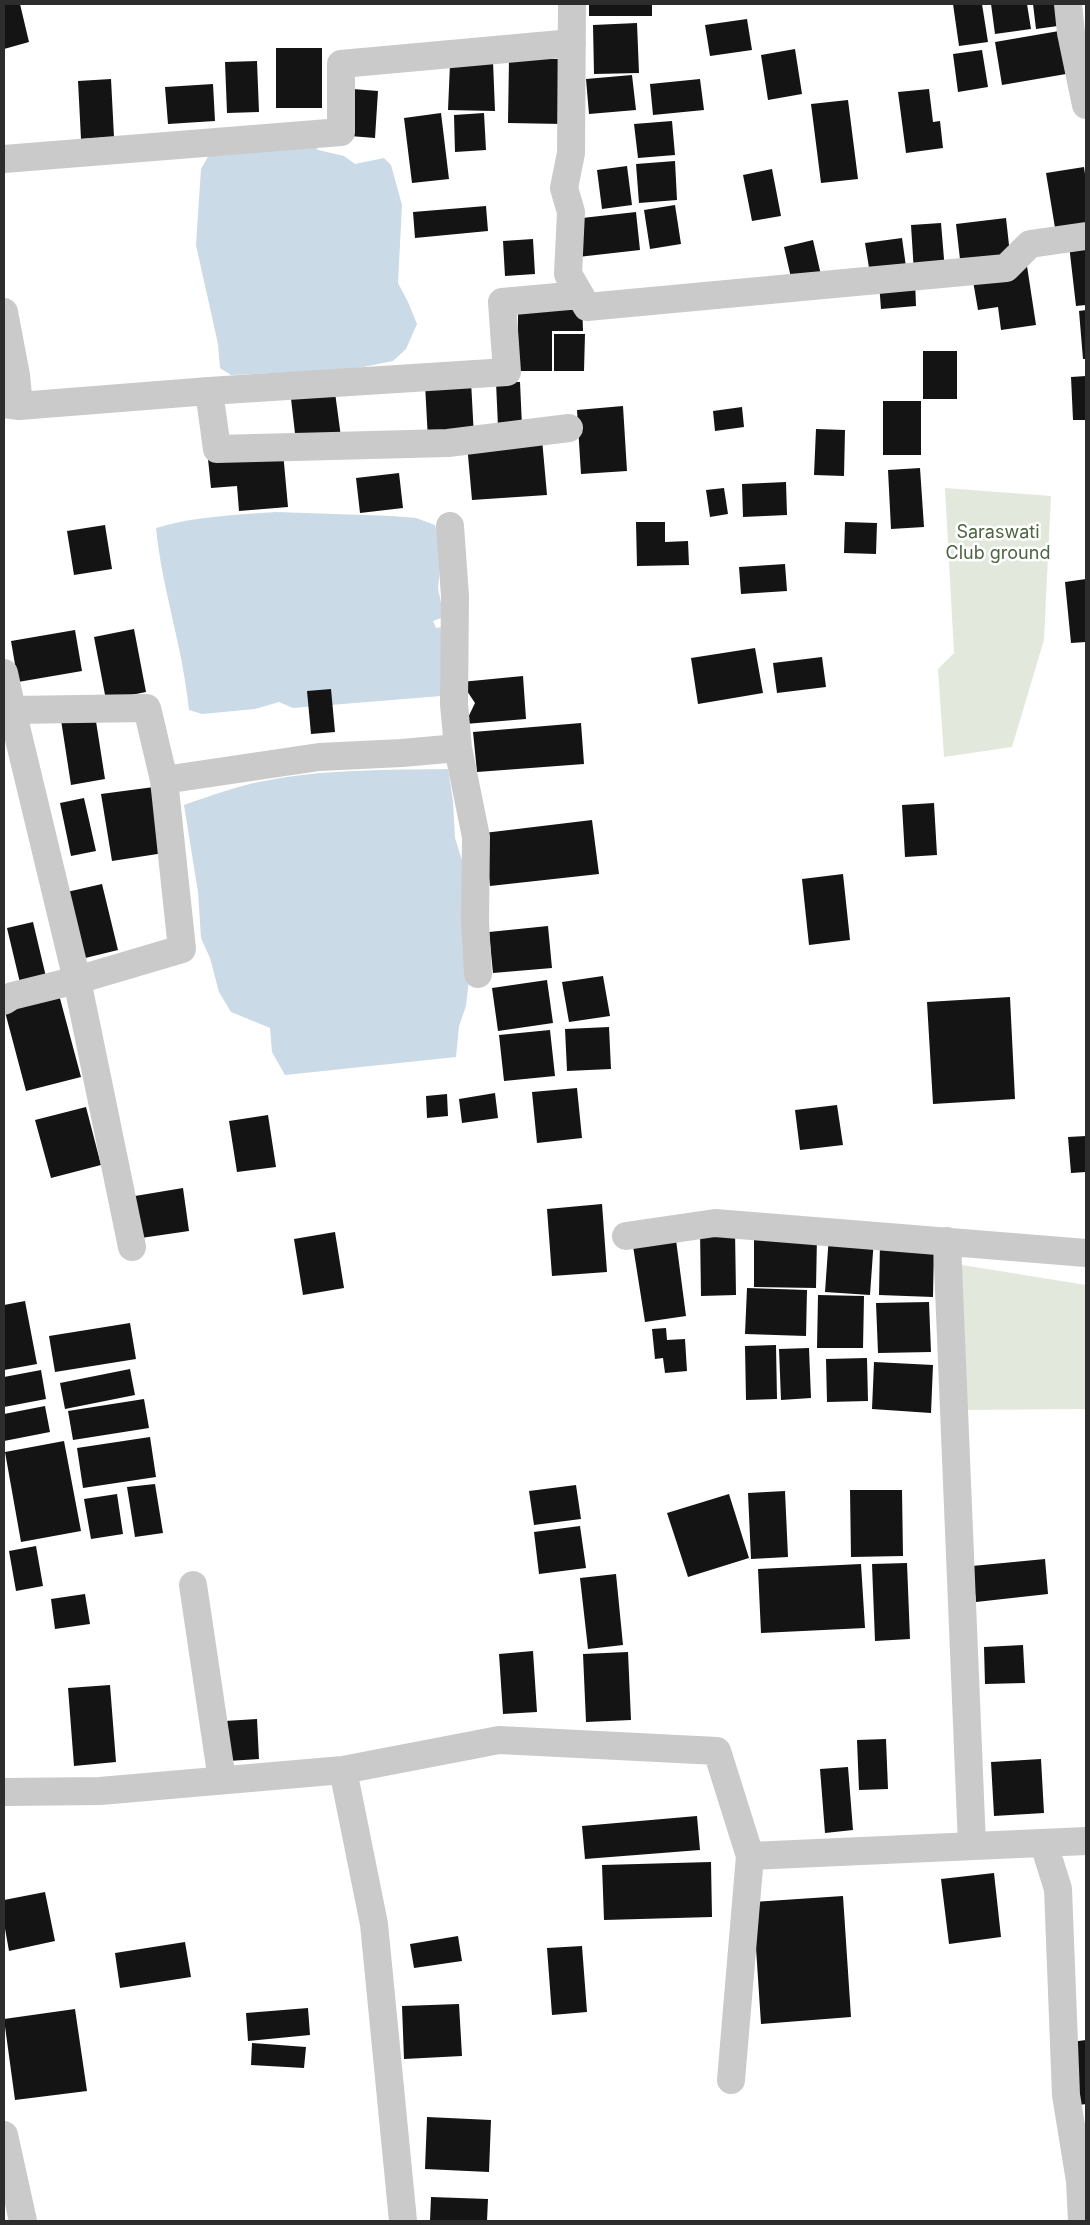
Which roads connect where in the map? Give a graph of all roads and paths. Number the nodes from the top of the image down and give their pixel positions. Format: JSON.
{"nodes":[{"id":1,"x":572,"y":4,"type":"edge"},
{"id":2,"x":1068,"y":4,"type":"edge"},
{"id":3,"x":572,"y":43,"type":"junction"},
{"id":4,"x":1086,"y":105,"type":"edge"},
{"id":5,"x":4,"y":159,"type":"edge"},
{"id":6,"x":1086,"y":236,"type":"edge"},
{"id":7,"x":580,"y":294,"type":"junction"},
{"id":8,"x":4,"y":312,"type":"edge"},
{"id":9,"x":209,"y":391,"type":"junction"},
{"id":10,"x":11,"y":405,"type":"edge"},
{"id":11,"x":569,"y":428,"type":"dead end"},
{"id":12,"x":450,"y":526,"type":"dead end"},
{"id":13,"x":4,"y":673,"type":"edge"},
{"id":14,"x":12,"y":710,"type":"junction"},
{"id":15,"x":458,"y":748,"type":"junction"},
{"id":16,"x":164,"y":780,"type":"junction"},
{"id":17,"x":478,"y":974,"type":"dead end"},
{"id":18,"x":77,"y":980,"type":"junction"},
{"id":19,"x":4,"y":1001,"type":"edge"},
{"id":20,"x":626,"y":1236,"type":"dead end"},
{"id":21,"x":947,"y":1241,"type":"junction"},
{"id":22,"x":132,"y":1247,"type":"dead end"},
{"id":23,"x":1086,"y":1253,"type":"edge"},
{"id":24,"x":193,"y":1585,"type":"dead end"},
{"id":25,"x":343,"y":1770,"type":"junction"},
{"id":26,"x":222,"y":1780,"type":"junction"},
{"id":27,"x":4,"y":1792,"type":"edge"},
{"id":28,"x":1086,"y":1841,"type":"edge"},
{"id":29,"x":972,"y":1844,"type":"junction"},
{"id":30,"x":1044,"y":1844,"type":"junction"},
{"id":31,"x":750,"y":1856,"type":"junction"},
{"id":32,"x":731,"y":2080,"type":"dead end"},
{"id":33,"x":4,"y":2135,"type":"edge"},
{"id":34,"x":23,"y":2221,"type":"edge"},
{"id":35,"x":402,"y":2221,"type":"edge"},
{"id":36,"x":1082,"y":2221,"type":"edge"}],
"edges":[{"from":1,"to":3,"type":"street"},
{"from":2,"to":4,"type":"street"},
{"from":3,"to":5,"type":"street"},
{"from":3,"to":7,"type":"street"},
{"from":6,"to":7,"type":"street"},
{"from":7,"to":9,"type":"street"},
{"from":8,"to":10,"type":"street"},
{"from":9,"to":10,"type":"street"},
{"from":9,"to":11,"type":"street"},
{"from":12,"to":15,"type":"street"},
{"from":13,"to":14,"type":"street"},
{"from":14,"to":16,"type":"street"},
{"from":14,"to":18,"type":"street"},
{"from":15,"to":16,"type":"street"},
{"from":15,"to":17,"type":"street"},
{"from":16,"to":18,"type":"street"},
{"from":18,"to":19,"type":"street"},
{"from":18,"to":22,"type":"street"},
{"from":20,"to":21,"type":"street"},
{"from":21,"to":23,"type":"street"},
{"from":21,"to":29,"type":"street"},
{"from":24,"to":26,"type":"street"},
{"from":25,"to":26,"type":"street"},
{"from":25,"to":31,"type":"street"},
{"from":25,"to":35,"type":"street"},
{"from":26,"to":27,"type":"street"},
{"from":28,"to":30,"type":"street"},
{"from":29,"to":30,"type":"street"},
{"from":29,"to":31,"type":"street"},
{"from":30,"to":36,"type":"street"},
{"from":31,"to":32,"type":"street"},
{"from":33,"to":34,"type":"street"}]}
